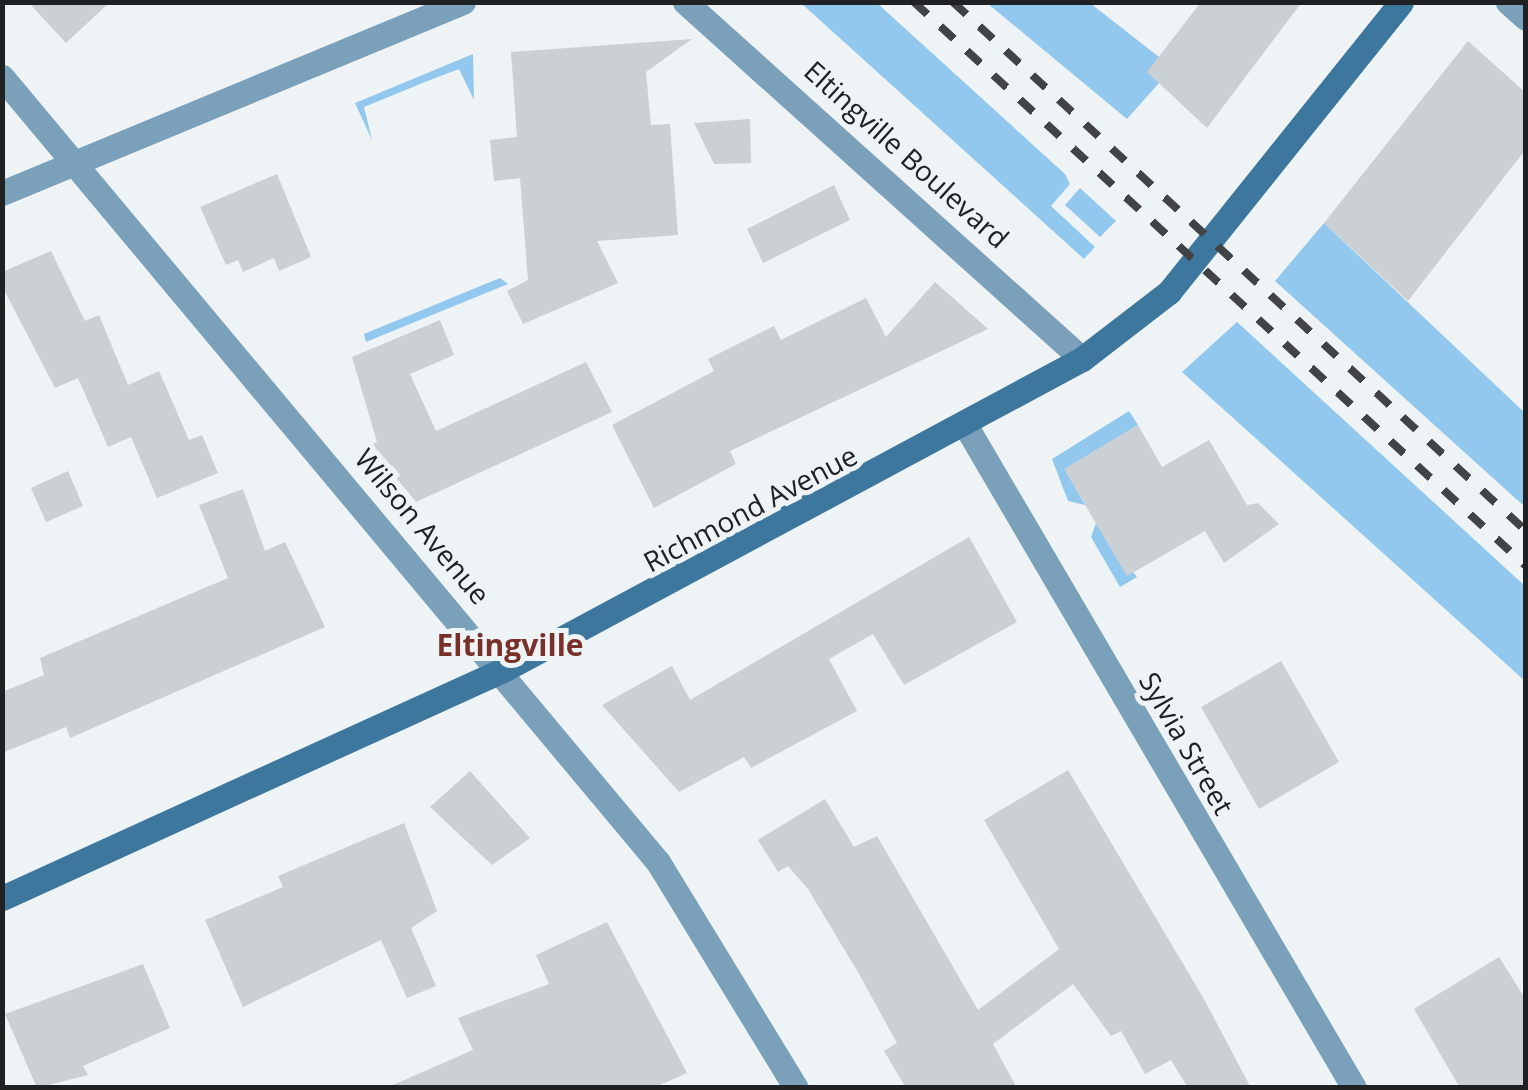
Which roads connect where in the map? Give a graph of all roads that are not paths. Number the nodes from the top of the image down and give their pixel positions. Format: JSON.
{"nodes":[{"id":1,"x":463,"y":2,"type":"edge"},
{"id":2,"x":685,"y":2,"type":"edge"},
{"id":3,"x":1401,"y":2,"type":"edge"},
{"id":4,"x":1508,"y":2,"type":"edge"},
{"id":5,"x":1526,"y":18,"type":"edge"},
{"id":6,"x":2,"y":78,"type":"edge"},
{"id":7,"x":74,"y":162,"type":"junction"},
{"id":8,"x":2,"y":192,"type":"edge"},
{"id":9,"x":1082,"y":358,"type":"junction"},
{"id":10,"x":968,"y":428,"type":"junction"},
{"id":11,"x":505,"y":669,"type":"junction"},
{"id":12,"x":2,"y":898,"type":"edge"},
{"id":13,"x":796,"y":1088,"type":"edge"},
{"id":14,"x":1354,"y":1088,"type":"edge"}],
"edges":[{"from":1,"to":7,"type":"street"},
{"from":2,"to":9,"type":"street","name":"Eltingville Boulevard"},
{"from":3,"to":9,"type":"main road","name":"Richmond Avenue"},
{"from":4,"to":5,"type":"street"},
{"from":6,"to":7,"type":"street","name":"Wilson Avenue"},
{"from":7,"to":8,"type":"street"},
{"from":7,"to":11,"type":"street","name":"Wilson Avenue"},
{"from":9,"to":10,"type":"main road","name":"Richmond Avenue"},
{"from":10,"to":11,"type":"main road","name":"Richmond Avenue"},
{"from":10,"to":14,"type":"street","name":"Sylvia Street"},
{"from":11,"to":12,"type":"main road","name":"Richmond Avenue"},
{"from":11,"to":13,"type":"street","name":"Wilson Avenue"}]}
